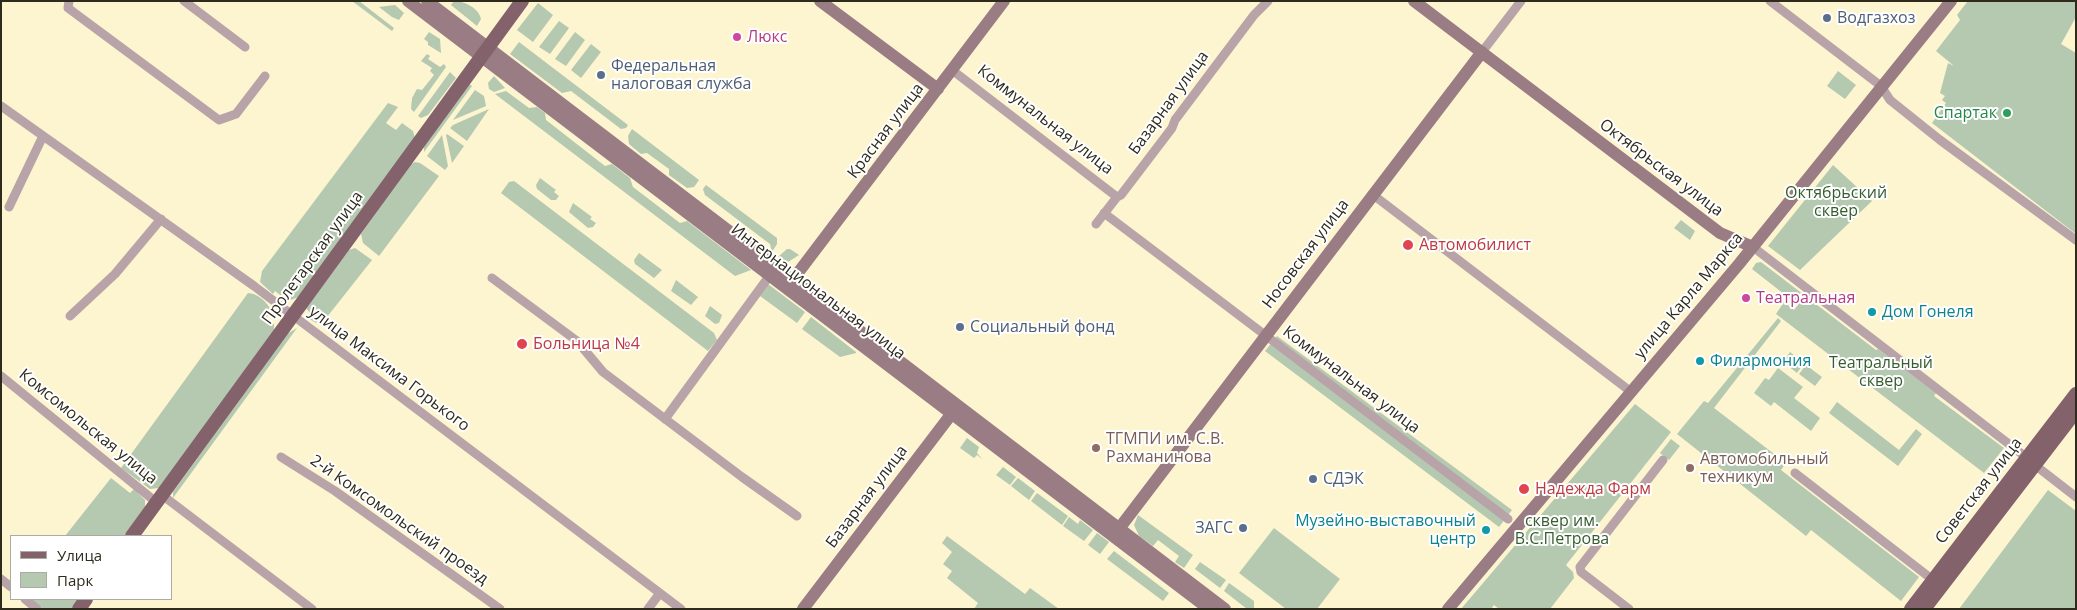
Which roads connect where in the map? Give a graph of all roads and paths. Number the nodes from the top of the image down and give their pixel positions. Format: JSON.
{"nodes":[{"id":1,"x":69,"y":1,"type":"edge"},
{"id":2,"x":184,"y":1,"type":"edge"},
{"id":3,"x":408,"y":1,"type":"edge"},
{"id":4,"x":427,"y":1,"type":"edge"},
{"id":5,"x":522,"y":1,"type":"edge"},
{"id":6,"x":820,"y":1,"type":"edge"},
{"id":7,"x":1004,"y":1,"type":"edge"},
{"id":8,"x":1268,"y":1,"type":"edge"},
{"id":9,"x":1414,"y":1,"type":"edge"},
{"id":10,"x":1521,"y":1,"type":"edge"},
{"id":11,"x":1770,"y":1,"type":"edge"},
{"id":12,"x":1951,"y":1,"type":"edge"},
{"id":13,"x":245,"y":47,"type":"dead end"},
{"id":14,"x":484,"y":52,"type":"junction"},
{"id":15,"x":1482,"y":52,"type":"junction"},
{"id":16,"x":952,"y":70,"type":"junction"},
{"id":17,"x":265,"y":76,"type":"dead end"},
{"id":18,"x":1881,"y":86,"type":"junction"},
{"id":19,"x":938,"y":89,"type":"junction"},
{"id":20,"x":1,"y":106,"type":"edge"},
{"id":21,"x":43,"y":136,"type":"junction"},
{"id":22,"x":1372,"y":194,"type":"junction"},
{"id":23,"x":1117,"y":197,"type":"junction"},
{"id":24,"x":9,"y":208,"type":"dead end"},
{"id":25,"x":1104,"y":213,"type":"junction"},
{"id":26,"x":162,"y":219,"type":"junction"},
{"id":27,"x":1096,"y":224,"type":"dead end"},
{"id":28,"x":2076,"y":240,"type":"edge"},
{"id":29,"x":1753,"y":247,"type":"junction"},
{"id":30,"x":770,"y":275,"type":"junction"},
{"id":31,"x":492,"y":278,"type":"dead end"},
{"id":32,"x":790,"y":284,"type":"junction"},
{"id":33,"x":292,"y":315,"type":"junction"},
{"id":34,"x":70,"y":316,"type":"dead end"},
{"id":35,"x":1265,"y":337,"type":"junction"},
{"id":36,"x":1,"y":376,"type":"edge"},
{"id":37,"x":1630,"y":391,"type":"junction"},
{"id":38,"x":2076,"y":394,"type":"edge"},
{"id":39,"x":954,"y":410,"type":"junction"},
{"id":40,"x":2076,"y":411,"type":"edge"},
{"id":41,"x":665,"y":419,"type":"junction"},
{"id":42,"x":281,"y":458,"type":"dead end"},
{"id":43,"x":1663,"y":460,"type":"dead end"},
{"id":44,"x":2034,"y":464,"type":"junction"},
{"id":45,"x":1795,"y":472,"type":"dead end"},
{"id":46,"x":2076,"y":497,"type":"edge"},
{"id":47,"x":159,"y":499,"type":"junction"},
{"id":48,"x":797,"y":516,"type":"dead end"},
{"id":49,"x":1508,"y":519,"type":"dead end"},
{"id":50,"x":1116,"y":532,"type":"junction"},
{"id":51,"x":133,"y":535,"type":"edge"},
{"id":52,"x":1933,"y":580,"type":"junction"},
{"id":53,"x":660,"y":593,"type":"junction"},
{"id":54,"x":26,"y":600,"type":"edge"},
{"id":55,"x":38,"y":609,"type":"edge"},
{"id":56,"x":312,"y":609,"type":"edge"},
{"id":57,"x":500,"y":609,"type":"edge"},
{"id":58,"x":648,"y":609,"type":"edge"},
{"id":59,"x":681,"y":609,"type":"edge"},
{"id":60,"x":802,"y":609,"type":"edge"},
{"id":61,"x":1209,"y":609,"type":"edge"},
{"id":62,"x":1225,"y":609,"type":"edge"},
{"id":63,"x":1448,"y":609,"type":"edge"},
{"id":64,"x":1629,"y":609,"type":"edge"},
{"id":65,"x":1911,"y":609,"type":"edge"},
{"id":66,"x":1924,"y":609,"type":"edge"}],
"edges":[{"from":1,"to":17,"type":"street"},
{"from":2,"to":13,"type":"street"},
{"from":3,"to":14,"type":"main road","name":"Интернациональная улица"},
{"from":4,"to":14,"type":"main road","name":"Интернациональная улица"},
{"from":5,"to":14,"type":"main road","name":"Пролетарская улица"},
{"from":6,"to":19,"type":"main road"},
{"from":7,"to":16,"type":"main road","name":"Красная улица"},
{"from":8,"to":23,"type":"street","name":"Базарная улица"},
{"from":9,"to":15,"type":"main road","name":"Октябрьская улица"},
{"from":10,"to":15,"type":"street","name":"Носовская улица"},
{"from":11,"to":18,"type":"street"},
{"from":12,"to":18,"type":"main road","name":"улица Карла Маркса"},
{"from":14,"to":30,"type":"main road","name":"Интернациональная улица"},
{"from":14,"to":32,"type":"main road","name":"Интернациональная улица"},
{"from":14,"to":33,"type":"main road","name":"Пролетарская улица"},
{"from":15,"to":22,"type":"main road","name":"Носовская улица"},
{"from":15,"to":29,"type":"main road","name":"Октябрьская улица"},
{"from":16,"to":19,"type":"main road","name":"Красная улица"},
{"from":16,"to":23,"type":"street","name":"Коммунальная улица"},
{"from":18,"to":28,"type":"street"},
{"from":18,"to":29,"type":"main road","name":"улица Карла Маркса"},
{"from":19,"to":32,"type":"main road","name":"Красная улица"},
{"from":20,"to":21,"type":"street","name":"улица Максима Горького"},
{"from":21,"to":24,"type":"street"},
{"from":21,"to":26,"type":"street","name":"улица Максима Горького"},
{"from":22,"to":35,"type":"main road","name":"Носовская улица"},
{"from":22,"to":37,"type":"street"},
{"from":23,"to":25,"type":"street","name":"Базарная улица"},
{"from":25,"to":27,"type":"street","name":"Базарная улица"},
{"from":25,"to":35,"type":"street","name":"Коммунальная улица"},
{"from":26,"to":33,"type":"street","name":"улица Максима Горького"},
{"from":26,"to":34,"type":"street"},
{"from":29,"to":37,"type":"main road","name":"улица Карла Маркса"},
{"from":29,"to":44,"type":"street","name":"Октябрьская улица"},
{"from":30,"to":32,"type":"main road","name":"Интернациональная улица"},
{"from":30,"to":41,"type":"street"},
{"from":31,"to":41,"type":"street"},
{"from":32,"to":39,"type":"main road","name":"Интернациональная улица"},
{"from":33,"to":47,"type":"main road","name":"Пролетарская улица"},
{"from":33,"to":53,"type":"street","name":"улица Максима Горького"},
{"from":35,"to":49,"type":"street","name":"Коммунальная улица"},
{"from":35,"to":50,"type":"main road","name":"Носовская улица"},
{"from":36,"to":47,"type":"street","name":"Комсомольская улица"},
{"from":37,"to":63,"type":"main road","name":"улица Карла Маркса"},
{"from":38,"to":44,"type":"main road","name":"Советская улица"},
{"from":39,"to":50,"type":"main road","name":"Интернациональная улица"},
{"from":39,"to":60,"type":"main road","name":"Базарная улица"},
{"from":40,"to":44,"type":"main road","name":"Советская улица"},
{"from":41,"to":48,"type":"street"},
{"from":42,"to":57,"type":"street","name":"2-й Комсомольский проезд"},
{"from":43,"to":64,"type":"street"},
{"from":44,"to":46,"type":"street","name":"Октябрьская улица"},
{"from":44,"to":52,"type":"main road","name":"Советская улица"},
{"from":44,"to":66,"type":"main road","name":"Советская улица"},
{"from":45,"to":52,"type":"street"},
{"from":47,"to":51,"type":"main road","name":"Пролетарская улица"},
{"from":47,"to":56,"type":"street","name":"Комсомольская улица"},
{"from":50,"to":61,"type":"main road","name":"Интернациональная улица"},
{"from":50,"to":62,"type":"main road","name":"Интернациональная улица"},
{"from":52,"to":65,"type":"main road","name":"Советская улица"},
{"from":53,"to":58,"type":"street"},
{"from":53,"to":59,"type":"street","name":"улица Максима Горького"},
{"from":54,"to":55,"type":"street"}]}
